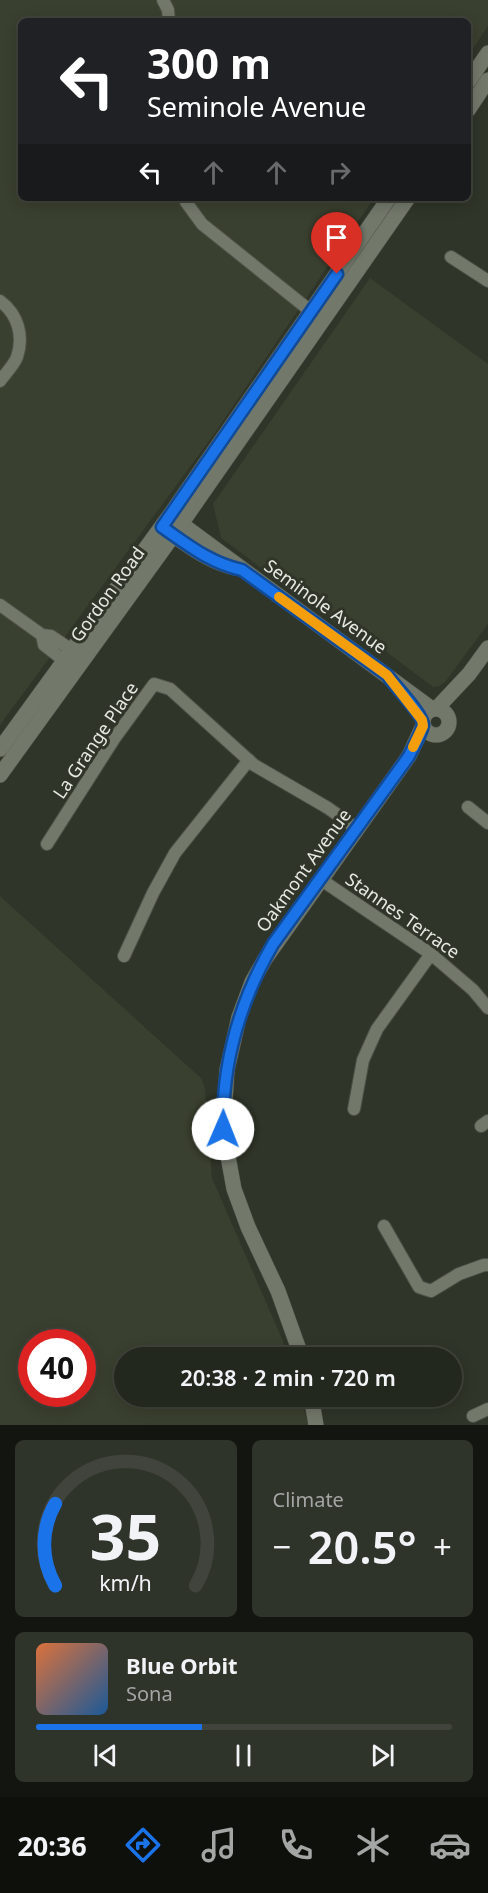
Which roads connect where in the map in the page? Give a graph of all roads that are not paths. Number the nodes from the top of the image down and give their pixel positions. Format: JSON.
{"nodes":[{"id":1,"x":163,"y":0,"type":"edge"},
{"id":2,"x":169,"y":18,"type":"edge"},
{"id":3,"x":488,"y":53,"type":"edge"},
{"id":4,"x":471,"y":78,"type":"edge"},
{"id":5,"x":488,"y":80,"type":"edge"},
{"id":6,"x":473,"y":92,"type":"edge"},
{"id":7,"x":186,"y":201,"type":"edge"},
{"id":8,"x":387,"y":201,"type":"edge"},
{"id":9,"x":406,"y":201,"type":"edge"},
{"id":10,"x":451,"y":256,"type":"dead end"},
{"id":11,"x":488,"y":281,"type":"edge"},
{"id":12,"x":0,"y":301,"type":"edge"},
{"id":13,"x":317,"y":316,"type":"junction"},
{"id":14,"x":0,"y":381,"type":"edge"},
{"id":15,"x":172,"y":525,"type":"junction"},
{"id":16,"x":0,"y":605,"type":"edge"},
{"id":17,"x":488,"y":648,"type":"edge"},
{"id":18,"x":74,"y":660,"type":"junction"},
{"id":19,"x":433,"y":716,"type":"junction"},
{"id":20,"x":0,"y":749,"type":"edge"},
{"id":21,"x":409,"y":756,"type":"junction"},
{"id":22,"x":249,"y":760,"type":"junction"},
{"id":23,"x":0,"y":775,"type":"edge"},
{"id":24,"x":468,"y":807,"type":"dead end"},
{"id":25,"x":488,"y":823,"type":"edge"},
{"id":26,"x":357,"y":829,"type":"junction"},
{"id":27,"x":47,"y":844,"type":"dead end"},
{"id":28,"x":320,"y":879,"type":"junction"},
{"id":29,"x":431,"y":954,"type":"junction"},
{"id":30,"x":124,"y":956,"type":"dead end"},
{"id":31,"x":488,"y":1007,"type":"edge"},
{"id":32,"x":354,"y":1109,"type":"dead end"},
{"id":33,"x":384,"y":1226,"type":"dead end"},
{"id":34,"x":488,"y":1265,"type":"edge"},
{"id":35,"x":298,"y":1347,"type":"edge"},
{"id":36,"x":313,"y":1407,"type":"edge"},
{"id":37,"x":488,"y":1408,"type":"edge"},
{"id":38,"x":473,"y":1416,"type":"dead end"},
{"id":39,"x":316,"y":1425,"type":"edge"}],
"edges":[{"from":1,"to":2,"type":"street"},
{"from":3,"to":4,"type":"street"},
{"from":5,"to":6,"type":"street"},
{"from":7,"to":13,"type":"street"},
{"from":8,"to":13,"type":"street","name":"Gordon Road"},
{"from":9,"to":13,"type":"street","name":"Gordon Road"},
{"from":10,"to":11,"type":"street"},
{"from":12,"to":14,"type":"street"},
{"from":13,"to":15,"type":"street","name":"Gordon Road"},
{"from":15,"to":18,"type":"street","name":"Gordon Road"},
{"from":15,"to":19,"type":"street","name":"Seminole Avenue"},
{"from":16,"to":18,"type":"street"},
{"from":17,"to":19,"type":"street","name":"Oakmont Avenue"},
{"from":18,"to":20,"type":"street","name":"Gordon Road"},
{"from":18,"to":23,"type":"street","name":"Gordon Road"},
{"from":19,"to":21,"type":"street","name":"Oakmont Avenue"},
{"from":19,"to":21,"type":"street","name":"Oakmont Avenue"},
{"from":21,"to":26,"type":"street","name":"Oakmont Avenue"},
{"from":22,"to":26,"type":"street","name":"La Grange Place"},
{"from":22,"to":27,"type":"street","name":"La Grange Place"},
{"from":22,"to":30,"type":"street"},
{"from":24,"to":25,"type":"street"},
{"from":26,"to":28,"type":"street","name":"Oakmont Avenue"},
{"from":28,"to":29,"type":"street","name":"Stannes Terrace"},
{"from":28,"to":35,"type":"street","name":"Oakmont Avenue"},
{"from":29,"to":31,"type":"street","name":"Stannes Terrace"},
{"from":29,"to":32,"type":"street"},
{"from":33,"to":34,"type":"street"},
{"from":36,"to":39,"type":"street"},
{"from":37,"to":38,"type":"street"}]}
